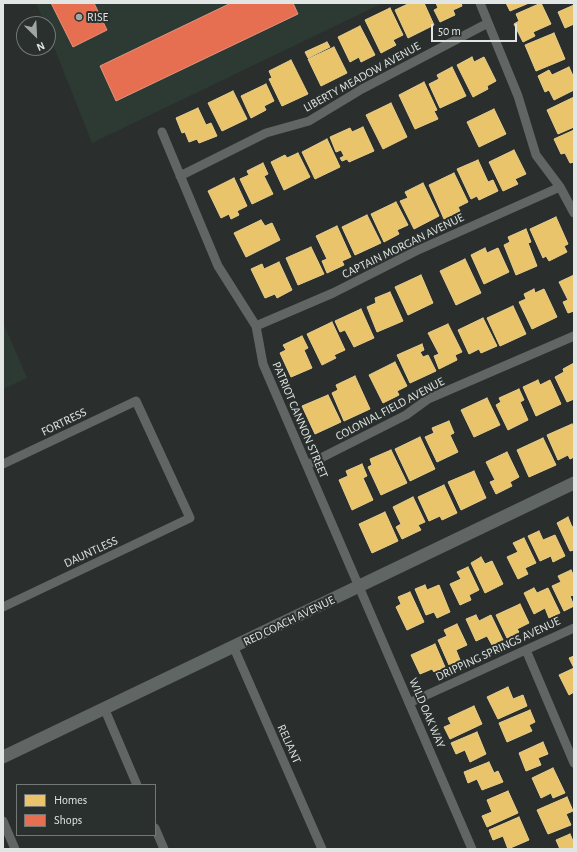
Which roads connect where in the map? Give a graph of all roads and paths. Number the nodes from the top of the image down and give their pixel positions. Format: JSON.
{"nodes":[{"id":1,"x":480,"y":3,"type":"edge"},
{"id":2,"x":488,"y":23,"type":"junction"},
{"id":3,"x":162,"y":132,"type":"dead end"},
{"id":4,"x":180,"y":176,"type":"junction"},
{"id":5,"x":560,"y":187,"type":"junction"},
{"id":6,"x":574,"y":213,"type":"edge"},
{"id":7,"x":256,"y":326,"type":"junction"},
{"id":8,"x":574,"y":336,"type":"edge"},
{"id":9,"x":3,"y":464,"type":"edge"},
{"id":10,"x":307,"y":466,"type":"junction"},
{"id":11,"x":574,"y":484,"type":"edge"},
{"id":12,"x":190,"y":518,"type":"joint"},
{"id":13,"x":359,"y":587,"type":"junction"},
{"id":14,"x":3,"y":607,"type":"edge"},
{"id":15,"x":574,"y":628,"type":"edge"},
{"id":16,"x":234,"y":648,"type":"junction"},
{"id":17,"x":526,"y":650,"type":"junction"},
{"id":18,"x":409,"y":703,"type":"junction"},
{"id":19,"x":105,"y":710,"type":"junction"},
{"id":20,"x":3,"y":757,"type":"edge"},
{"id":21,"x":574,"y":763,"type":"edge"},
{"id":22,"x":137,"y":784,"type":"edge"},
{"id":23,"x":3,"y":821,"type":"edge"},
{"id":24,"x":156,"y":830,"type":"edge"},
{"id":25,"x":15,"y":849,"type":"edge"},
{"id":26,"x":164,"y":849,"type":"edge"},
{"id":27,"x":322,"y":849,"type":"edge"},
{"id":28,"x":472,"y":849,"type":"edge"}],
"edges":[{"from":1,"to":2,"type":"street"},
{"from":2,"to":4,"type":"street","name":"LIBERTY MEADOW AVENUE"},
{"from":2,"to":5,"type":"street"},
{"from":3,"to":4,"type":"street","name":"PATRIOT CANNON STREET"},
{"from":4,"to":7,"type":"street","name":"PATRIOT CANNON STREET"},
{"from":5,"to":6,"type":"street"},
{"from":5,"to":7,"type":"street","name":"CAPTAIN MORGAN AVENUE"},
{"from":7,"to":10,"type":"street","name":"PATRIOT CANNON STREET"},
{"from":8,"to":10,"type":"street","name":"COLONIAL FIELD AVENUE"},
{"from":9,"to":12,"type":"street","name":"FORTRESS"},
{"from":10,"to":13,"type":"street","name":"PATRIOT CANNON STREET"},
{"from":11,"to":13,"type":"street","name":"RED COACH AVENUE"},
{"from":12,"to":14,"type":"street","name":"DAUNTLESS"},
{"from":13,"to":16,"type":"street","name":"RED COACH AVENUE"},
{"from":13,"to":18,"type":"street","name":"WILD OAK WAY"},
{"from":15,"to":17,"type":"street","name":"DRIPPING SPRINGS AVENUE"},
{"from":16,"to":19,"type":"street","name":"RED COACH AVENUE"},
{"from":16,"to":27,"type":"street","name":"RELIANT"},
{"from":17,"to":18,"type":"street","name":"DRIPPING SPRINGS AVENUE"},
{"from":17,"to":21,"type":"street"},
{"from":18,"to":28,"type":"street","name":"WILD OAK WAY"},
{"from":19,"to":20,"type":"street","name":"RED COACH AVENUE"},
{"from":19,"to":22,"type":"street"},
{"from":23,"to":25,"type":"street"},
{"from":24,"to":26,"type":"street"}]}
